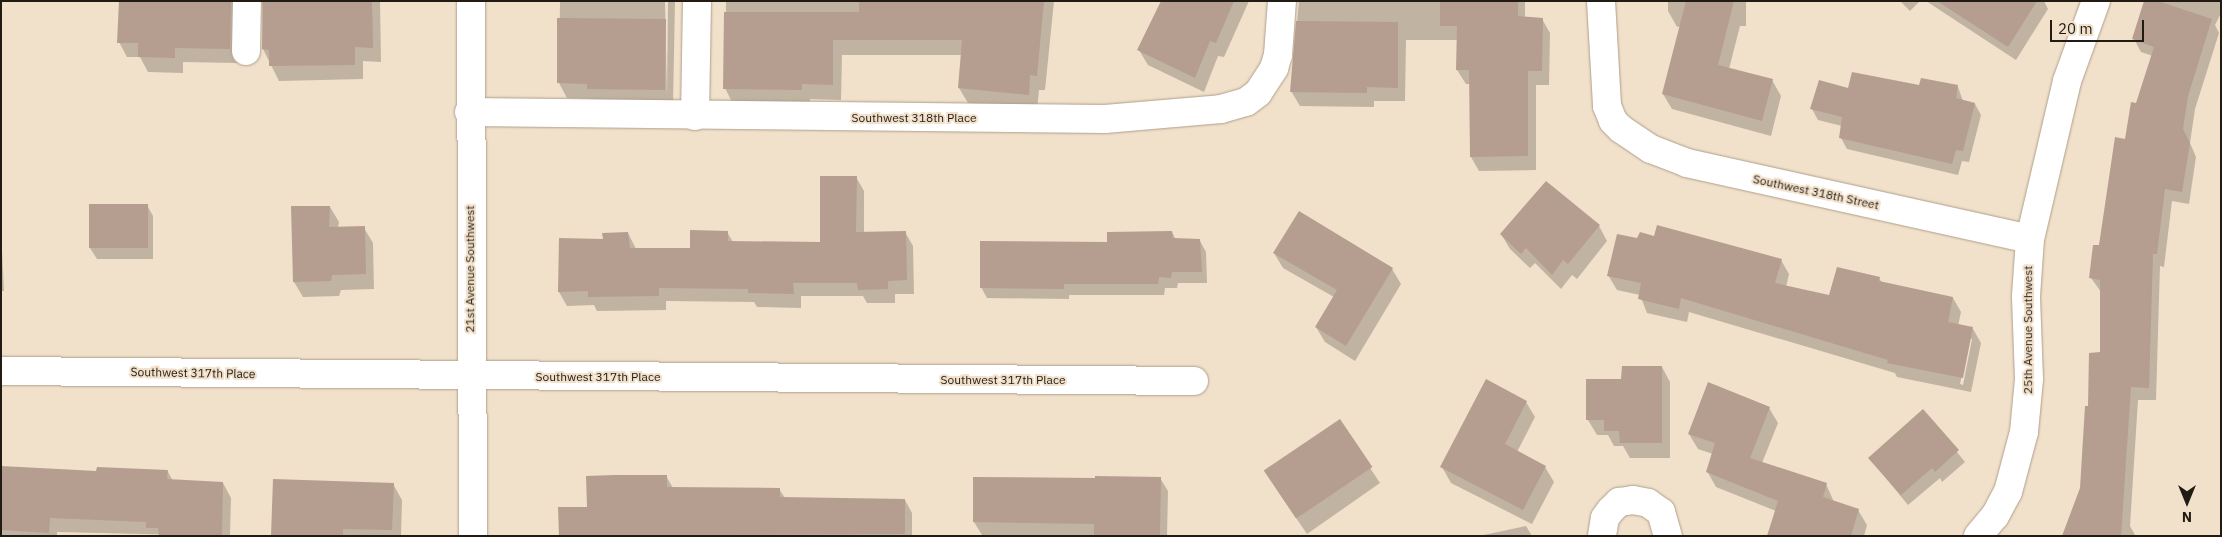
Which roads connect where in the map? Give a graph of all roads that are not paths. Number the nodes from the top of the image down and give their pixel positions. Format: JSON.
{"nodes":[{"id":1,"x":247,"y":1,"type":"edge"},
{"id":2,"x":471,"y":1,"type":"edge"},
{"id":3,"x":697,"y":1,"type":"edge"},
{"id":4,"x":1282,"y":1,"type":"edge"},
{"id":5,"x":1601,"y":1,"type":"edge"},
{"id":6,"x":2096,"y":1,"type":"edge"},
{"id":7,"x":246,"y":51,"type":"dead end"},
{"id":8,"x":469,"y":112,"type":"junction"},
{"id":9,"x":695,"y":116,"type":"junction"},
{"id":10,"x":2030,"y":239,"type":"junction"},
{"id":11,"x":1,"y":371,"type":"edge"},
{"id":12,"x":471,"y":376,"type":"junction"},
{"id":13,"x":1194,"y":381,"type":"dead end"},
{"id":14,"x":473,"y":536,"type":"edge"},
{"id":15,"x":1602,"y":536,"type":"edge"},
{"id":16,"x":1668,"y":536,"type":"edge"},
{"id":17,"x":1978,"y":536,"type":"edge"}],
"edges":[{"from":1,"to":7,"type":"street"},
{"from":2,"to":8,"type":"street","name":"21st Avenue Southwest"},
{"from":3,"to":9,"type":"street"},
{"from":4,"to":9,"type":"street","name":"Southwest 318th Place"},
{"from":5,"to":10,"type":"street","name":"Southwest 318th Street"},
{"from":6,"to":10,"type":"street","name":"25th Avenue Southwest"},
{"from":8,"to":9,"type":"street","name":"Southwest 318th Place"},
{"from":8,"to":12,"type":"street","name":"21st Avenue Southwest"},
{"from":10,"to":17,"type":"street","name":"25th Avenue Southwest"},
{"from":11,"to":12,"type":"street","name":"Southwest 317th Place"},
{"from":12,"to":13,"type":"street","name":"Southwest 317th Place"},
{"from":12,"to":14,"type":"street","name":"21st Avenue Southwest"},
{"from":15,"to":16,"type":"street"}]}
